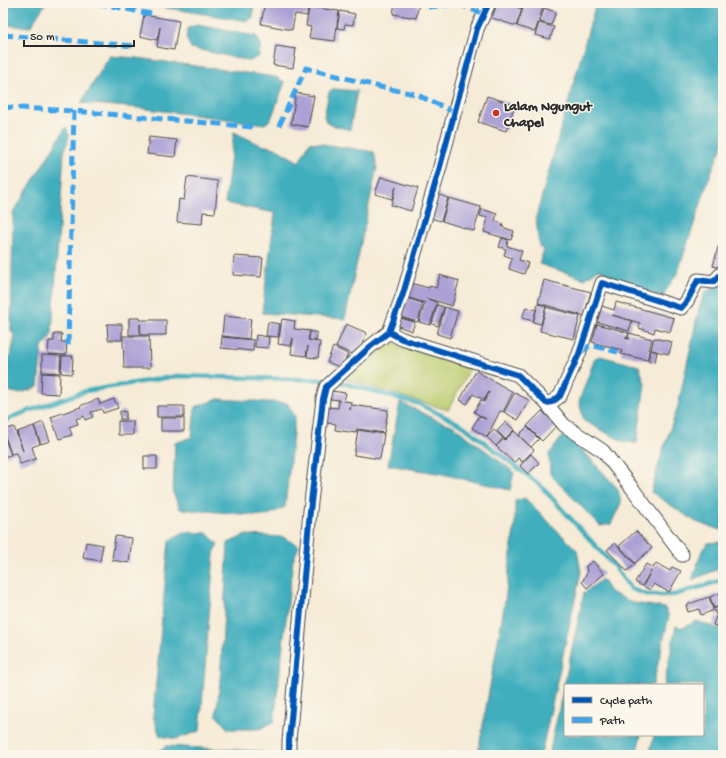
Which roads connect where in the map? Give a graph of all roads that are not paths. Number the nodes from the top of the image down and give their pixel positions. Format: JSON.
{"nodes":[{"id":1,"x":489,"y":3,"type":"edge"},
{"id":2,"x":723,"y":272,"type":"edge"},
{"id":3,"x":389,"y":332,"type":"junction"},
{"id":4,"x":546,"y":403,"type":"junction"},
{"id":5,"x":682,"y":555,"type":"dead end"},
{"id":6,"x":289,"y":755,"type":"edge"}],
"edges":[{"from":1,"to":3,"type":"street"},
{"from":2,"to":4,"type":"street"},
{"from":3,"to":4,"type":"street"},
{"from":3,"to":6,"type":"street"},
{"from":4,"to":5,"type":"street"}]}
